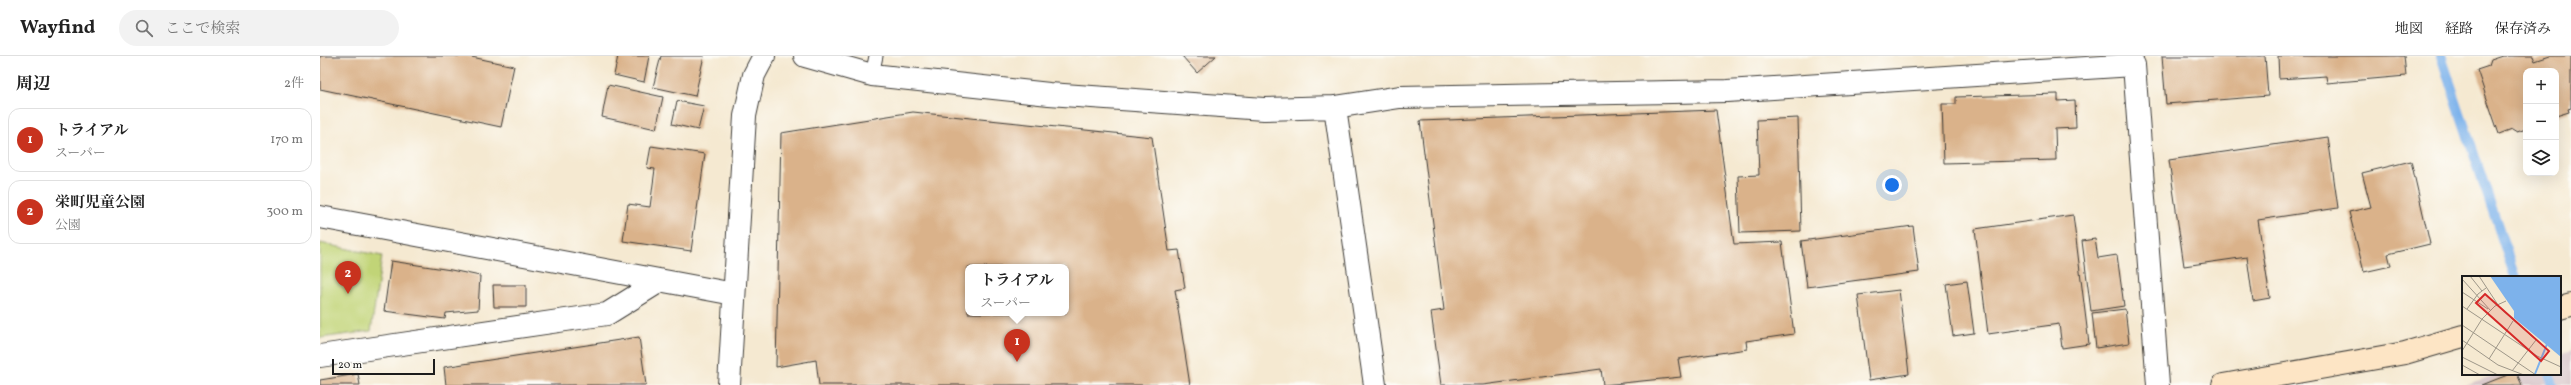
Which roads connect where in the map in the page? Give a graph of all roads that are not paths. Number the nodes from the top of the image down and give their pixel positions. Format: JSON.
{"nodes":[{"id":1,"x":764,"y":56,"type":"edge"},
{"id":2,"x":806,"y":56,"type":"edge"},
{"id":3,"x":874,"y":66,"type":"edge"},
{"id":4,"x":1335,"y":107,"type":"junction"},
{"id":5,"x":320,"y":217,"type":"edge"},
{"id":6,"x":660,"y":281,"type":"junction"},
{"id":7,"x":734,"y":294,"type":"junction"},
{"id":8,"x":2571,"y":305,"type":"edge"},
{"id":9,"x":2561,"y":308,"type":"edge"},
{"id":10,"x":2462,"y":336,"type":"edge"},
{"id":11,"x":320,"y":356,"type":"edge"},
{"id":12,"x":729,"y":385,"type":"edge"},
{"id":13,"x":1375,"y":385,"type":"edge"},
{"id":14,"x":2158,"y":385,"type":"edge"},
{"id":15,"x":2223,"y":385,"type":"edge"}],
"edges":[{"from":1,"to":7,"type":"street"},
{"from":2,"to":3,"type":"street"},
{"from":3,"to":4,"type":"street"},
{"from":4,"to":13,"type":"street"},
{"from":4,"to":14,"type":"street"},
{"from":5,"to":6,"type":"street"},
{"from":6,"to":7,"type":"street"},
{"from":6,"to":11,"type":"street"},
{"from":7,"to":12,"type":"street"},
{"from":8,"to":9,"type":"main road"},
{"from":10,"to":15,"type":"main road"}]}
